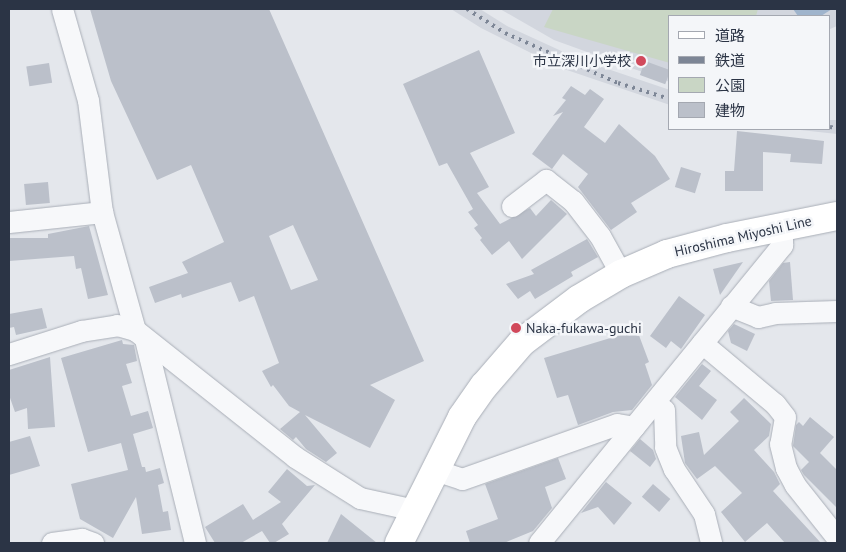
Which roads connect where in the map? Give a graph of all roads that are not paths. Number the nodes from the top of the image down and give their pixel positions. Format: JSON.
{"nodes":[{"id":1,"x":62,"y":9,"type":"edge"},
{"id":2,"x":512,"y":206,"type":"dead end"},
{"id":3,"x":102,"y":212,"type":"junction"},
{"id":4,"x":835,"y":212,"type":"edge"},
{"id":5,"x":9,"y":222,"type":"edge"},
{"id":6,"x":782,"y":227,"type":"junction"},
{"id":7,"x":621,"y":274,"type":"junction"},
{"id":8,"x":731,"y":306,"type":"junction"},
{"id":9,"x":837,"y":311,"type":"edge"},
{"id":10,"x":140,"y":334,"type":"junction"},
{"id":11,"x":702,"y":343,"type":"junction"},
{"id":12,"x":9,"y":354,"type":"edge"},
{"id":13,"x":654,"y":403,"type":"junction"},
{"id":14,"x":634,"y":427,"type":"junction"},
{"id":15,"x":435,"y":470,"type":"junction"},
{"id":16,"x":415,"y":510,"type":"junction"},
{"id":17,"x":710,"y":537,"type":"edge"},
{"id":18,"x":837,"y":538,"type":"edge"},
{"id":19,"x":52,"y":543,"type":"edge"},
{"id":20,"x":93,"y":543,"type":"edge"},
{"id":21,"x":195,"y":543,"type":"edge"},
{"id":22,"x":399,"y":543,"type":"edge"},
{"id":23,"x":539,"y":543,"type":"edge"},
{"id":24,"x":729,"y":543,"type":"edge"}],
"edges":[{"from":1,"to":3,"type":"street"},
{"from":2,"to":7,"type":"street"},
{"from":3,"to":5,"type":"street"},
{"from":3,"to":10,"type":"street"},
{"from":4,"to":6,"type":"main road","name":"Hiroshima Miyoshi Line"},
{"from":6,"to":7,"type":"main road","name":"Hiroshima Miyoshi Line"},
{"from":6,"to":8,"type":"street"},
{"from":7,"to":15,"type":"main road","name":"Hiroshima Miyoshi Line"},
{"from":8,"to":9,"type":"street"},
{"from":8,"to":11,"type":"street"},
{"from":10,"to":12,"type":"street"},
{"from":10,"to":16,"type":"street"},
{"from":10,"to":21,"type":"street"},
{"from":11,"to":13,"type":"street"},
{"from":11,"to":18,"type":"street"},
{"from":13,"to":14,"type":"street"},
{"from":13,"to":17,"type":"street"},
{"from":14,"to":15,"type":"street"},
{"from":14,"to":23,"type":"street"},
{"from":15,"to":16,"type":"main road","name":"Hiroshima Miyoshi Line"},
{"from":16,"to":22,"type":"main road","name":"Hiroshima Miyoshi Line"},
{"from":17,"to":24,"type":"street"},
{"from":19,"to":20,"type":"street"}]}
